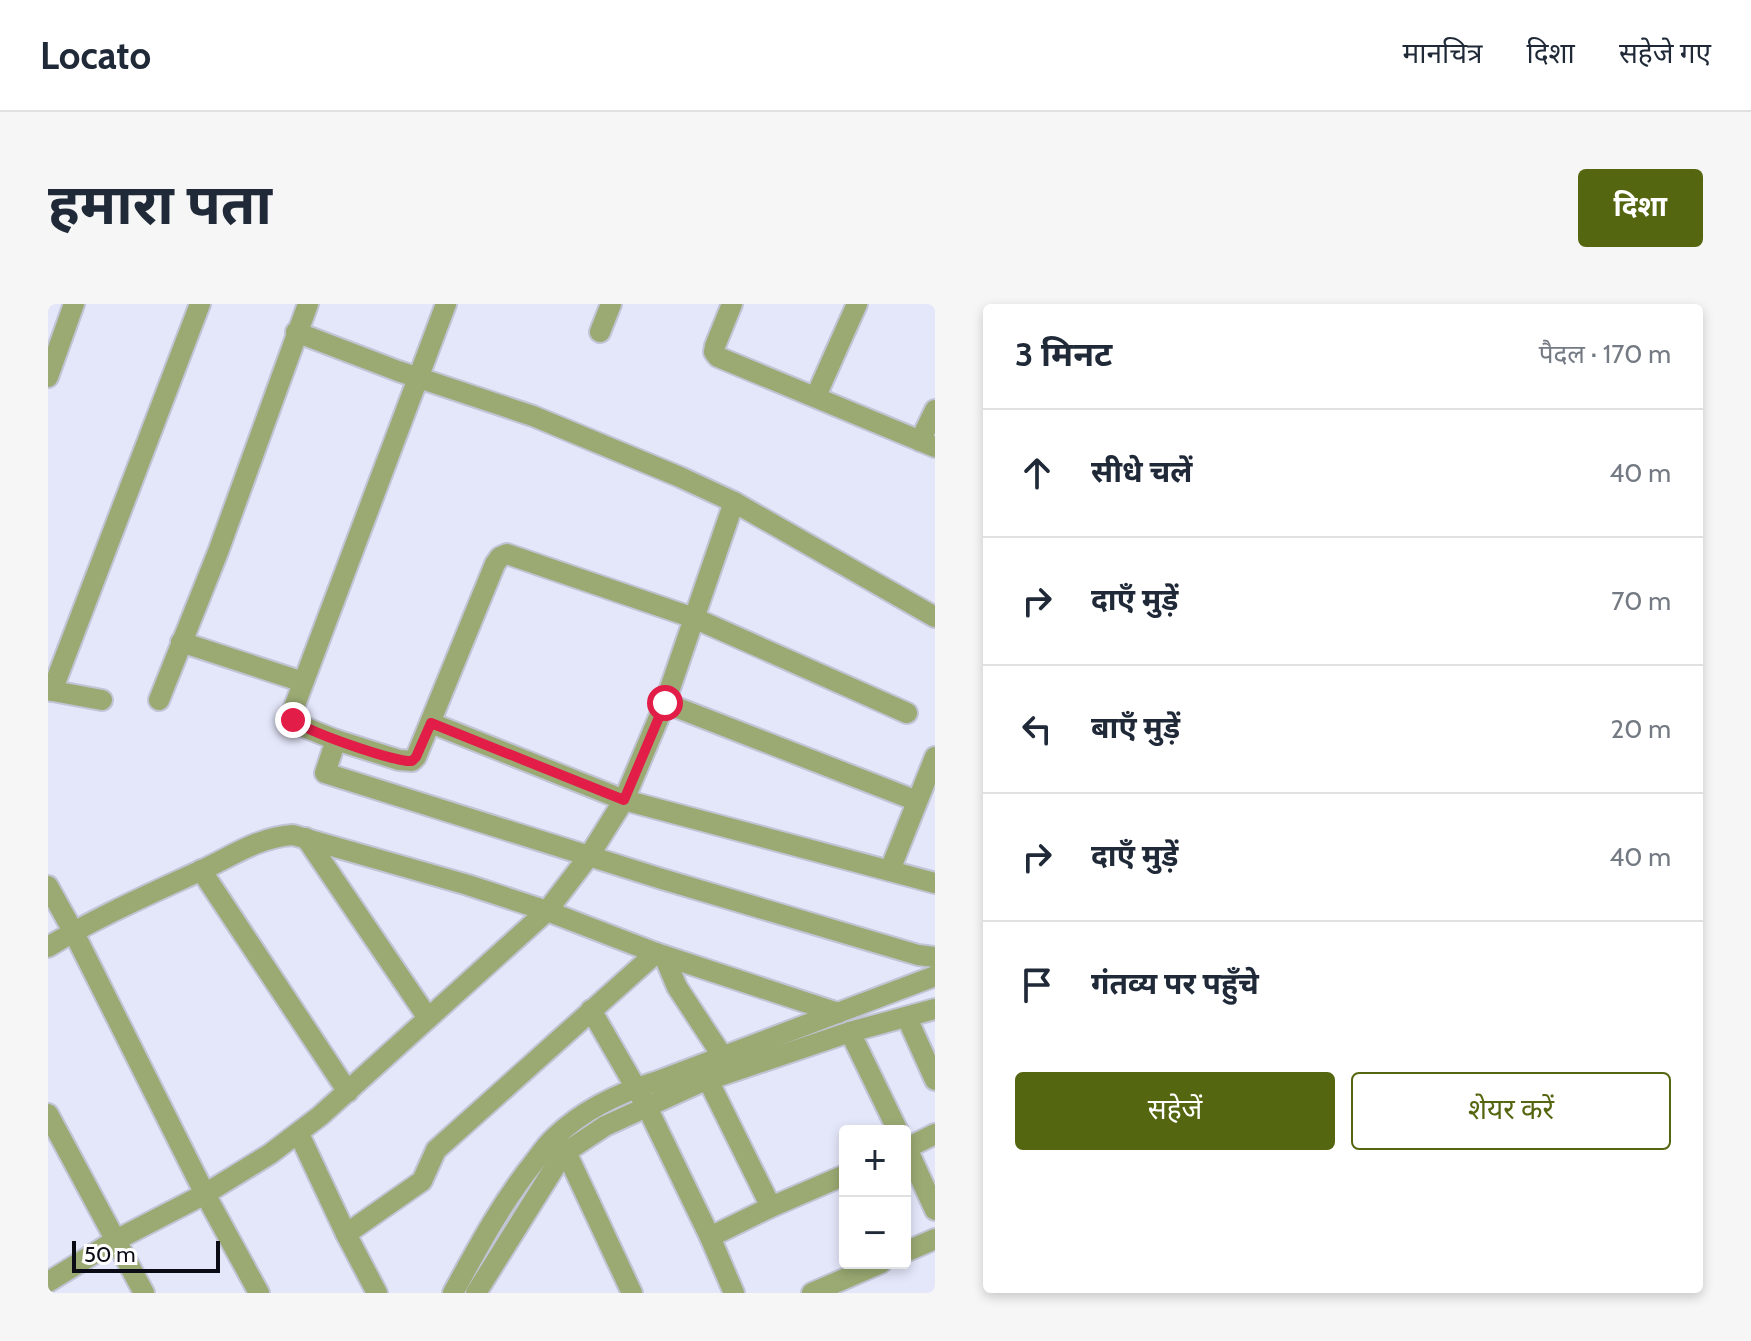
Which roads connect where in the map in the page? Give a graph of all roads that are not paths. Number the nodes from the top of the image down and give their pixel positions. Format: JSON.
{"nodes":[{"id":1,"x":74,"y":304,"type":"edge"},
{"id":2,"x":200,"y":304,"type":"edge"},
{"id":3,"x":308,"y":304,"type":"edge"},
{"id":4,"x":446,"y":304,"type":"edge"},
{"id":5,"x":611,"y":304,"type":"edge"},
{"id":6,"x":732,"y":304,"type":"edge"},
{"id":7,"x":857,"y":304,"type":"edge"},
{"id":8,"x":296,"y":332,"type":"junction"},
{"id":9,"x":600,"y":332,"type":"dead end"},
{"id":10,"x":48,"y":377,"type":"edge"},
{"id":11,"x":417,"y":378,"type":"junction"},
{"id":12,"x":816,"y":396,"type":"junction"},
{"id":13,"x":935,"y":410,"type":"edge"},
{"id":14,"x":927,"y":444,"type":"edge"},
{"id":15,"x":734,"y":502,"type":"junction"},
{"id":16,"x":935,"y":617,"type":"edge"},
{"id":17,"x":694,"y":618,"type":"junction"},
{"id":18,"x":181,"y":642,"type":"junction"},
{"id":19,"x":303,"y":682,"type":"junction"},
{"id":20,"x":50,"y":690,"type":"edge"},
{"id":21,"x":102,"y":700,"type":"dead end"},
{"id":22,"x":159,"y":700,"type":"dead end"},
{"id":23,"x":665,"y":703,"type":"junction"},
{"id":24,"x":907,"y":713,"type":"dead end"},
{"id":25,"x":431,"y":723,"type":"junction"},
{"id":26,"x":336,"y":740,"type":"junction"},
{"id":27,"x":935,"y":757,"type":"edge"},
{"id":28,"x":624,"y":800,"type":"junction"},
{"id":29,"x":917,"y":801,"type":"junction"},
{"id":30,"x":306,"y":838,"type":"junction"},
{"id":31,"x":589,"y":856,"type":"junction"},
{"id":32,"x":201,"y":870,"type":"junction"},
{"id":33,"x":890,"y":870,"type":"junction"},
{"id":34,"x":935,"y":883,"type":"edge"},
{"id":35,"x":48,"y":886,"type":"edge"},
{"id":36,"x":547,"y":911,"type":"junction"},
{"id":37,"x":73,"y":931,"type":"junction"},
{"id":38,"x":48,"y":947,"type":"edge"},
{"id":39,"x":660,"y":955,"type":"junction"},
{"id":40,"x":935,"y":957,"type":"edge"},
{"id":41,"x":935,"y":976,"type":"edge"},
{"id":42,"x":935,"y":1009,"type":"edge"},
{"id":43,"x":591,"y":1010,"type":"junction"},
{"id":44,"x":838,"y":1013,"type":"junction"},
{"id":45,"x":428,"y":1018,"type":"junction"},
{"id":46,"x":907,"y":1018,"type":"junction"},
{"id":47,"x":850,"y":1032,"type":"junction"},
{"id":48,"x":723,"y":1057,"type":"junction"},
{"id":49,"x":708,"y":1080,"type":"junction"},
{"id":50,"x":935,"y":1080,"type":"edge"},
{"id":51,"x":637,"y":1088,"type":"junction"},
{"id":52,"x":348,"y":1092,"type":"junction"},
{"id":53,"x":647,"y":1107,"type":"junction"},
{"id":54,"x":48,"y":1114,"type":"edge"},
{"id":55,"x":895,"y":1125,"type":"edge"},
{"id":56,"x":299,"y":1134,"type":"junction"},
{"id":57,"x":935,"y":1134,"type":"edge"},
{"id":58,"x":911,"y":1141,"type":"edge"},
{"id":59,"x":560,"y":1145,"type":"junction"},
{"id":60,"x":911,"y":1158,"type":"edge"},
{"id":61,"x":839,"y":1178,"type":"edge"},
{"id":62,"x":205,"y":1194,"type":"junction"},
{"id":63,"x":771,"y":1207,"type":"junction"},
{"id":64,"x":935,"y":1210,"type":"edge"},
{"id":65,"x":346,"y":1234,"type":"junction"},
{"id":66,"x":710,"y":1237,"type":"junction"},
{"id":67,"x":935,"y":1239,"type":"edge"},
{"id":68,"x":116,"y":1240,"type":"junction"},
{"id":69,"x":911,"y":1249,"type":"edge"},
{"id":70,"x":872,"y":1269,"type":"edge"},
{"id":71,"x":48,"y":1282,"type":"edge"},
{"id":72,"x":845,"y":1287,"type":"edge"},
{"id":73,"x":144,"y":1293,"type":"edge"},
{"id":74,"x":259,"y":1293,"type":"edge"},
{"id":75,"x":377,"y":1293,"type":"edge"},
{"id":76,"x":453,"y":1293,"type":"edge"},
{"id":77,"x":476,"y":1293,"type":"edge"},
{"id":78,"x":632,"y":1293,"type":"edge"},
{"id":79,"x":734,"y":1293,"type":"edge"},
{"id":80,"x":812,"y":1293,"type":"edge"}],
"edges":[{"from":1,"to":10,"type":"street"},
{"from":2,"to":20,"type":"street"},
{"from":3,"to":8,"type":"street"},
{"from":4,"to":11,"type":"street"},
{"from":5,"to":9,"type":"street"},
{"from":6,"to":12,"type":"street"},
{"from":7,"to":12,"type":"street"},
{"from":8,"to":11,"type":"street"},
{"from":8,"to":18,"type":"street"},
{"from":11,"to":15,"type":"street"},
{"from":11,"to":19,"type":"street"},
{"from":12,"to":14,"type":"street"},
{"from":13,"to":14,"type":"street"},
{"from":15,"to":16,"type":"street"},
{"from":15,"to":17,"type":"street"},
{"from":17,"to":23,"type":"street"},
{"from":17,"to":24,"type":"street"},
{"from":17,"to":25,"type":"street"},
{"from":18,"to":19,"type":"street"},
{"from":18,"to":22,"type":"street"},
{"from":19,"to":26,"type":"street"},
{"from":20,"to":21,"type":"street"},
{"from":23,"to":28,"type":"street"},
{"from":23,"to":29,"type":"street"},
{"from":25,"to":26,"type":"street"},
{"from":25,"to":28,"type":"street"},
{"from":26,"to":31,"type":"street"},
{"from":27,"to":29,"type":"street"},
{"from":28,"to":31,"type":"street"},
{"from":28,"to":33,"type":"street"},
{"from":29,"to":33,"type":"street"},
{"from":30,"to":32,"type":"street"},
{"from":30,"to":36,"type":"street"},
{"from":30,"to":45,"type":"street"},
{"from":31,"to":36,"type":"street"},
{"from":31,"to":40,"type":"street"},
{"from":32,"to":37,"type":"street"},
{"from":32,"to":52,"type":"street"},
{"from":33,"to":34,"type":"street"},
{"from":35,"to":37,"type":"street"},
{"from":36,"to":39,"type":"street"},
{"from":36,"to":45,"type":"street"},
{"from":37,"to":38,"type":"street"},
{"from":37,"to":62,"type":"street"},
{"from":39,"to":43,"type":"street"},
{"from":39,"to":44,"type":"street"},
{"from":39,"to":48,"type":"street"},
{"from":41,"to":44,"type":"street"},
{"from":42,"to":46,"type":"street"},
{"from":43,"to":51,"type":"street"},
{"from":43,"to":65,"type":"street"},
{"from":44,"to":48,"type":"street"},
{"from":45,"to":52,"type":"street"},
{"from":46,"to":47,"type":"street"},
{"from":46,"to":50,"type":"street"},
{"from":47,"to":49,"type":"street"},
{"from":47,"to":55,"type":"street"},
{"from":48,"to":51,"type":"street"},
{"from":49,"to":53,"type":"street"},
{"from":49,"to":63,"type":"street"},
{"from":51,"to":53,"type":"street"},
{"from":51,"to":59,"type":"street"},
{"from":52,"to":56,"type":"street"},
{"from":53,"to":59,"type":"street"},
{"from":53,"to":66,"type":"street"},
{"from":54,"to":68,"type":"street"},
{"from":56,"to":62,"type":"street"},
{"from":56,"to":65,"type":"street"},
{"from":57,"to":58,"type":"street"},
{"from":59,"to":76,"type":"street"},
{"from":59,"to":77,"type":"street"},
{"from":59,"to":78,"type":"street"},
{"from":60,"to":64,"type":"street"},
{"from":61,"to":63,"type":"street"},
{"from":62,"to":68,"type":"street"},
{"from":62,"to":74,"type":"street"},
{"from":63,"to":66,"type":"street"},
{"from":65,"to":75,"type":"street"},
{"from":66,"to":79,"type":"street"},
{"from":67,"to":69,"type":"street"},
{"from":68,"to":71,"type":"street"},
{"from":68,"to":73,"type":"street"},
{"from":70,"to":72,"type":"street"},
{"from":72,"to":80,"type":"street"}]}
